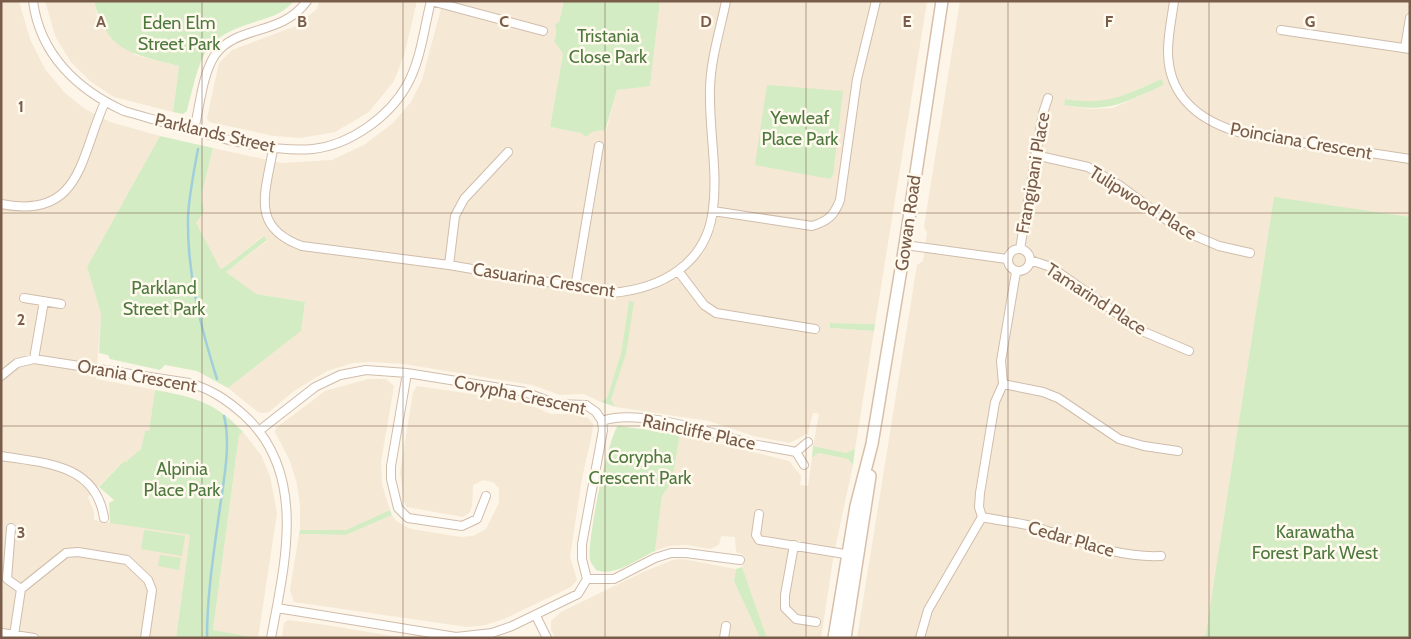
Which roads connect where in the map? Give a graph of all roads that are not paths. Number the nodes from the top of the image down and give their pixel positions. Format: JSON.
{"nodes":[{"id":1,"x":33,"y":1,"type":"edge"},
{"id":2,"x":307,"y":1,"type":"edge"},
{"id":3,"x":431,"y":1,"type":"edge"},
{"id":4,"x":726,"y":1,"type":"edge"},
{"id":5,"x":876,"y":1,"type":"edge"},
{"id":6,"x":942,"y":1,"type":"edge"},
{"id":7,"x":1174,"y":1,"type":"edge"},
{"id":8,"x":1410,"y":18,"type":"edge"},
{"id":9,"x":1281,"y":30,"type":"dead end"},
{"id":10,"x":543,"y":31,"type":"dead end"},
{"id":11,"x":1407,"y":48,"type":"edge"},
{"id":12,"x":1048,"y":98,"type":"dead end"},
{"id":13,"x":105,"y":102,"type":"junction"},
{"id":14,"x":194,"y":130,"type":"junction"},
{"id":15,"x":599,"y":146,"type":"dead end"},
{"id":16,"x":273,"y":149,"type":"junction"},
{"id":17,"x":508,"y":152,"type":"dead end"},
{"id":18,"x":1035,"y":155,"type":"junction"},
{"id":19,"x":1410,"y":159,"type":"edge"},
{"id":20,"x":1,"y":204,"type":"edge"},
{"id":21,"x":713,"y":211,"type":"junction"},
{"id":22,"x":905,"y":245,"type":"junction"},
{"id":23,"x":1020,"y":249,"type":"junction"},
{"id":24,"x":1250,"y":253,"type":"dead end"},
{"id":25,"x":1007,"y":260,"type":"junction"},
{"id":26,"x":1030,"y":260,"type":"junction"},
{"id":27,"x":449,"y":265,"type":"junction"},
{"id":28,"x":679,"y":272,"type":"junction"},
{"id":29,"x":1016,"y":272,"type":"junction"},
{"id":30,"x":575,"y":288,"type":"junction"},
{"id":31,"x":24,"y":298,"type":"dead end"},
{"id":32,"x":44,"y":301,"type":"junction"},
{"id":33,"x":61,"y":304,"type":"dead end"},
{"id":34,"x":815,"y":329,"type":"dead end"},
{"id":35,"x":1189,"y":351,"type":"dead end"},
{"id":36,"x":34,"y":359,"type":"junction"},
{"id":37,"x":407,"y":373,"type":"junction"},
{"id":38,"x":1,"y":376,"type":"edge"},
{"id":39,"x":1003,"y":384,"type":"junction"},
{"id":40,"x":602,"y":421,"type":"junction"},
{"id":41,"x":260,"y":430,"type":"junction"},
{"id":42,"x":808,"y":442,"type":"dead end"},
{"id":43,"x":1178,"y":451,"type":"dead end"},
{"id":44,"x":796,"y":452,"type":"junction"},
{"id":45,"x":1,"y":456,"type":"edge"},
{"id":46,"x":804,"y":465,"type":"dead end"},
{"id":47,"x":486,"y":496,"type":"dead end"},
{"id":48,"x":759,"y":514,"type":"dead end"},
{"id":49,"x":982,"y":517,"type":"junction"},
{"id":50,"x":104,"y":518,"type":"dead end"},
{"id":51,"x":11,"y":528,"type":"dead end"},
{"id":52,"x":794,"y":545,"type":"junction"},
{"id":53,"x":852,"y":556,"type":"junction"},
{"id":54,"x":1161,"y":556,"type":"dead end"},
{"id":55,"x":740,"y":560,"type":"dead end"},
{"id":56,"x":587,"y":579,"type":"junction"},
{"id":57,"x":21,"y":589,"type":"junction"},
{"id":58,"x":277,"y":608,"type":"junction"},
{"id":59,"x":536,"y":616,"type":"junction"},
{"id":60,"x":816,"y":622,"type":"dead end"},
{"id":61,"x":726,"y":626,"type":"dead end"},
{"id":62,"x":2,"y":633,"type":"edge"},
{"id":63,"x":14,"y":635,"type":"junction"},
{"id":64,"x":34,"y":638,"type":"edge"},
{"id":65,"x":145,"y":638,"type":"edge"},
{"id":66,"x":271,"y":638,"type":"edge"},
{"id":67,"x":547,"y":638,"type":"edge"},
{"id":68,"x":724,"y":638,"type":"edge"},
{"id":69,"x":834,"y":638,"type":"edge"},
{"id":70,"x":845,"y":638,"type":"edge"},
{"id":71,"x":920,"y":638,"type":"edge"}],
"edges":[{"from":1,"to":13,"type":"street","name":"Parklands Street"},
{"from":2,"to":14,"type":"street"},
{"from":3,"to":10,"type":"street"},
{"from":3,"to":16,"type":"street","name":"Parklands Street"},
{"from":4,"to":21,"type":"street","name":"Casuarina Crescent"},
{"from":5,"to":21,"type":"street"},
{"from":6,"to":22,"type":"main road","name":"Gowan Road"},
{"from":7,"to":19,"type":"street","name":"Poinciana Crescent"},
{"from":8,"to":11,"type":"street"},
{"from":9,"to":11,"type":"street"},
{"from":12,"to":18,"type":"street","name":"Frangipani Place"},
{"from":13,"to":14,"type":"street","name":"Parklands Street"},
{"from":13,"to":20,"type":"street"},
{"from":14,"to":16,"type":"street","name":"Parklands Street"},
{"from":15,"to":30,"type":"street"},
{"from":16,"to":27,"type":"street","name":"Casuarina Crescent"},
{"from":17,"to":27,"type":"street"},
{"from":18,"to":23,"type":"street","name":"Frangipani Place"},
{"from":18,"to":24,"type":"street","name":"Tulipwood Place"},
{"from":21,"to":28,"type":"street","name":"Casuarina Crescent"},
{"from":22,"to":25,"type":"street"},
{"from":22,"to":53,"type":"main road","name":"Gowan Road"},
{"from":23,"to":25,"type":"street"},
{"from":23,"to":26,"type":"street"},
{"from":25,"to":29,"type":"street"},
{"from":26,"to":29,"type":"street"},
{"from":26,"to":35,"type":"street","name":"Tamarind Place"},
{"from":27,"to":30,"type":"street","name":"Casuarina Crescent"},
{"from":28,"to":30,"type":"street","name":"Casuarina Crescent"},
{"from":28,"to":34,"type":"street"},
{"from":29,"to":39,"type":"street"},
{"from":31,"to":32,"type":"street"},
{"from":32,"to":33,"type":"street"},
{"from":32,"to":36,"type":"street"},
{"from":36,"to":38,"type":"street","name":"Orania Crescent"},
{"from":36,"to":41,"type":"street","name":"Orania Crescent"},
{"from":37,"to":40,"type":"street","name":"Corypha Crescent"},
{"from":37,"to":41,"type":"street","name":"Corypha Crescent"},
{"from":37,"to":47,"type":"street"},
{"from":39,"to":43,"type":"street"},
{"from":39,"to":49,"type":"street"},
{"from":40,"to":44,"type":"street","name":"Raincliffe Place"},
{"from":40,"to":56,"type":"street","name":"Corypha Crescent"},
{"from":41,"to":58,"type":"street","name":"Orania Crescent"},
{"from":42,"to":44,"type":"street"},
{"from":44,"to":46,"type":"street"},
{"from":45,"to":50,"type":"street"},
{"from":48,"to":52,"type":"street"},
{"from":49,"to":54,"type":"street","name":"Cedar Place"},
{"from":49,"to":71,"type":"street"},
{"from":51,"to":57,"type":"street"},
{"from":52,"to":53,"type":"street"},
{"from":52,"to":60,"type":"street"},
{"from":53,"to":69,"type":"main road","name":"Gowan Road"},
{"from":53,"to":70,"type":"main road","name":"Gowan Road"},
{"from":55,"to":56,"type":"street"},
{"from":56,"to":59,"type":"street"},
{"from":57,"to":63,"type":"street"},
{"from":57,"to":65,"type":"street"},
{"from":58,"to":59,"type":"street"},
{"from":58,"to":66,"type":"street","name":"Orania Crescent"},
{"from":59,"to":67,"type":"street"},
{"from":61,"to":68,"type":"street"},
{"from":62,"to":63,"type":"street"},
{"from":63,"to":64,"type":"street"}]}
